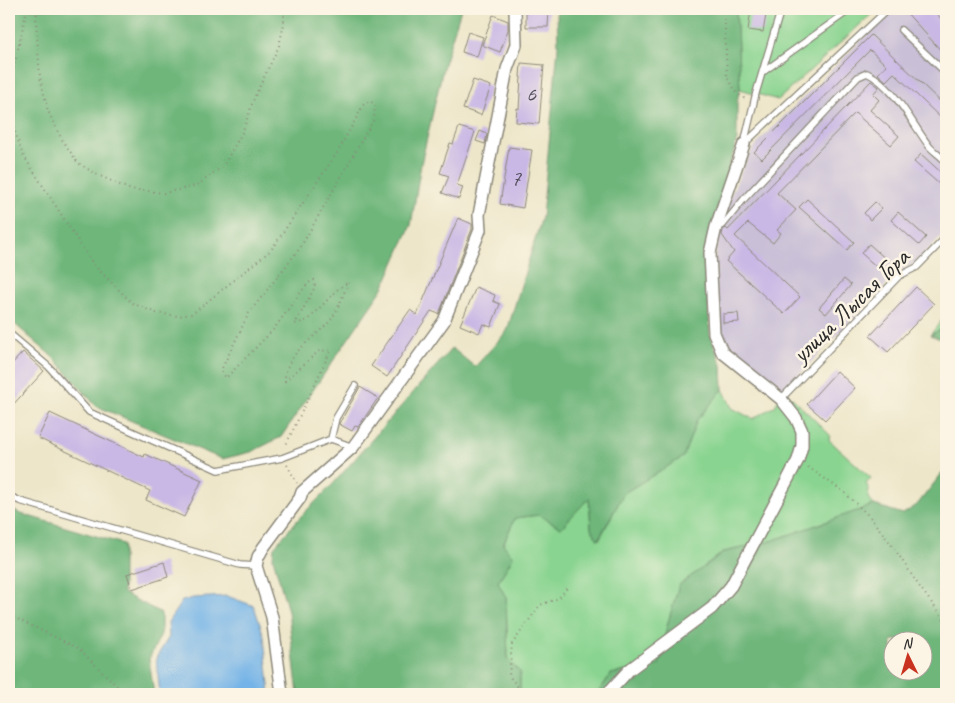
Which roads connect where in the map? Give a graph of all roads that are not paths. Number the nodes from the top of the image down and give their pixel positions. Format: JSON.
{"nodes":[{"id":1,"x":515,"y":9,"type":"edge"},
{"id":2,"x":781,"y":9,"type":"edge"},
{"id":3,"x":851,"y":9,"type":"edge"},
{"id":4,"x":888,"y":9,"type":"edge"},
{"id":5,"x":901,"y":30,"type":"dead end"},
{"id":6,"x":764,"y":72,"type":"junction"},
{"id":7,"x":946,"y":73,"type":"edge"},
{"id":8,"x":744,"y":144,"type":"junction"},
{"id":9,"x":945,"y":158,"type":"edge"},
{"id":10,"x":716,"y":227,"type":"junction"},
{"id":11,"x":946,"y":238,"type":"edge"},
{"id":12,"x":9,"y":333,"type":"edge"},
{"id":13,"x":356,"y":386,"type":"dead end"},
{"id":14,"x":780,"y":399,"type":"junction"},
{"id":15,"x":331,"y":439,"type":"junction"},
{"id":16,"x":353,"y":447,"type":"junction"},
{"id":17,"x":9,"y":496,"type":"edge"},
{"id":18,"x":256,"y":566,"type":"junction"},
{"id":19,"x":282,"y":694,"type":"edge"},
{"id":20,"x":607,"y":694,"type":"edge"}],
"edges":[{"from":1,"to":16,"type":"street"},
{"from":2,"to":6,"type":"lane"},
{"from":3,"to":6,"type":"lane"},
{"from":4,"to":8,"type":"lane"},
{"from":5,"to":7,"type":"lane"},
{"from":6,"to":8,"type":"lane"},
{"from":8,"to":10,"type":"street"},
{"from":9,"to":10,"type":"lane"},
{"from":10,"to":14,"type":"street"},
{"from":11,"to":14,"type":"lane","name":"улица Лысая Гора"},
{"from":12,"to":15,"type":"lane"},
{"from":13,"to":15,"type":"lane"},
{"from":14,"to":20,"type":"street"},
{"from":15,"to":16,"type":"lane"},
{"from":16,"to":18,"type":"street"},
{"from":17,"to":18,"type":"lane"},
{"from":18,"to":19,"type":"street"}]}
